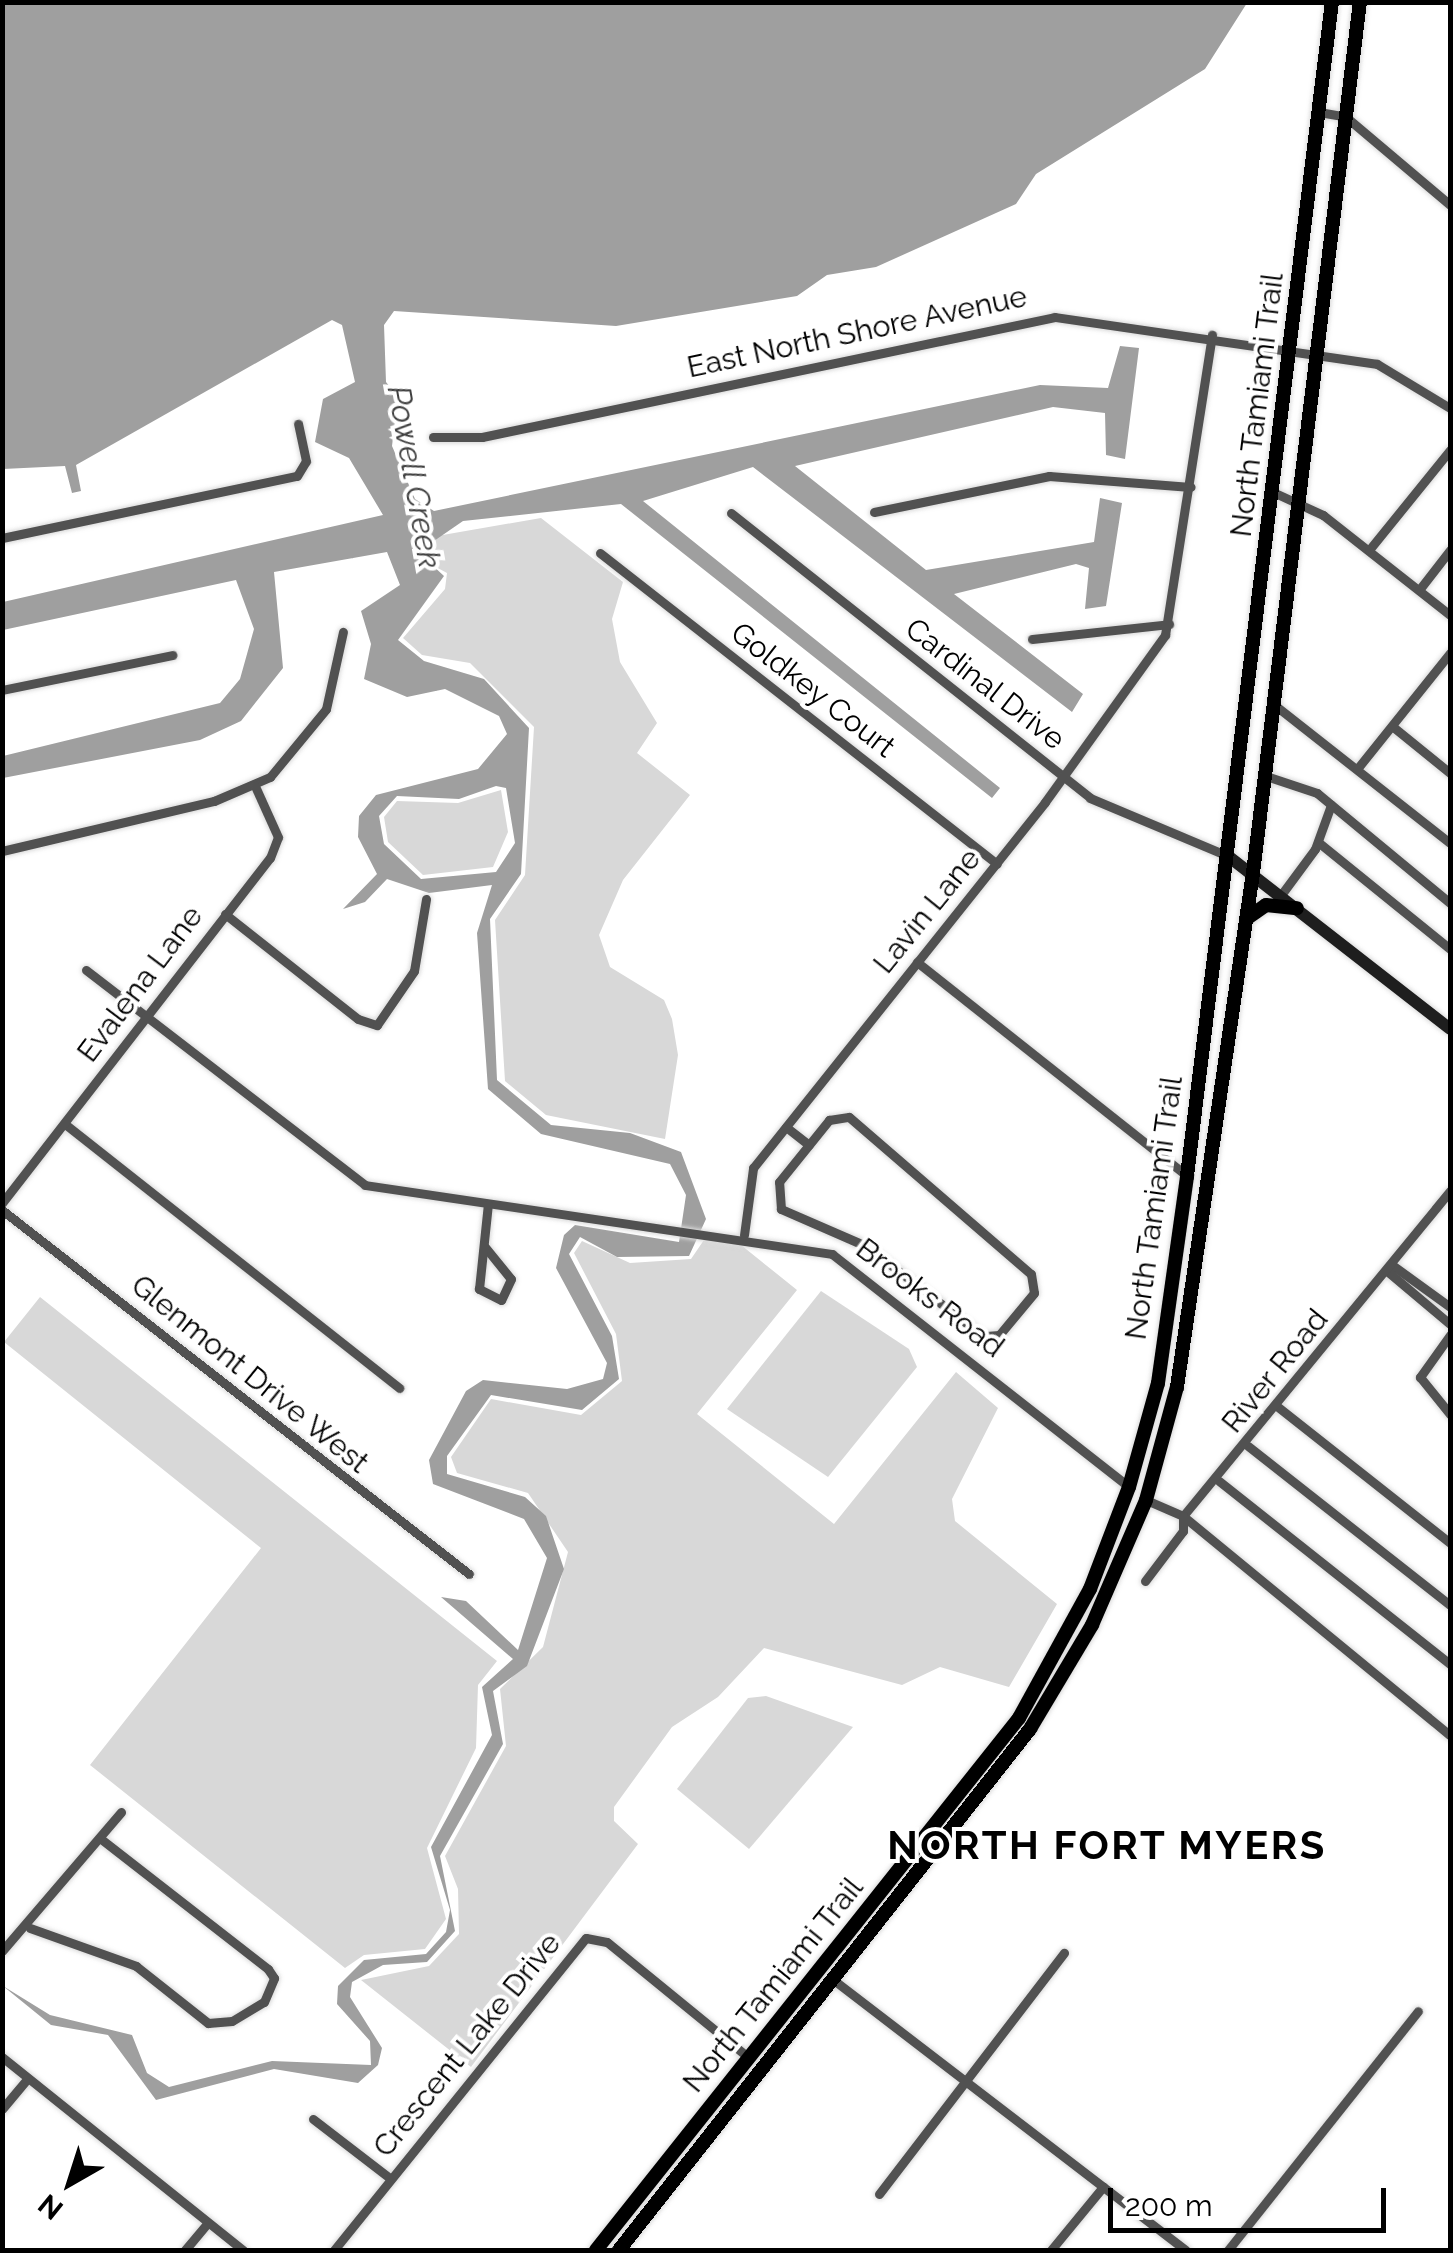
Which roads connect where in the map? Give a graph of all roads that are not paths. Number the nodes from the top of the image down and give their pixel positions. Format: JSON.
{"nodes":[{"id":1,"x":1332,"y":2,"type":"edge"},
{"id":2,"x":1360,"y":2,"type":"edge"},
{"id":3,"x":1319,"y":112,"type":"junction"},
{"id":4,"x":1346,"y":118,"type":"junction"},
{"id":5,"x":1450,"y":205,"type":"edge"},
{"id":6,"x":1212,"y":335,"type":"junction"},
{"id":7,"x":1294,"y":345,"type":"junction"},
{"id":8,"x":1316,"y":352,"type":"junction"},
{"id":9,"x":1450,"y":408,"type":"edge"},
{"id":10,"x":298,"y":424,"type":"dead end"},
{"id":11,"x":433,"y":437,"type":"dead end"},
{"id":12,"x":1450,"y":450,"type":"edge"},
{"id":13,"x":1191,"y":487,"type":"junction"},
{"id":14,"x":1275,"y":493,"type":"junction"},
{"id":15,"x":1294,"y":501,"type":"junction"},
{"id":16,"x":874,"y":512,"type":"dead end"},
{"id":17,"x":731,"y":513,"type":"dead end"},
{"id":18,"x":2,"y":538,"type":"edge"},
{"id":19,"x":1369,"y":550,"type":"junction"},
{"id":20,"x":1450,"y":550,"type":"edge"},
{"id":21,"x":600,"y":553,"type":"dead end"},
{"id":22,"x":1419,"y":590,"type":"junction"},
{"id":23,"x":1450,"y":615,"type":"edge"},
{"id":24,"x":1169,"y":624,"type":"junction"},
{"id":25,"x":344,"y":632,"type":"dead end"},
{"id":26,"x":1032,"y":639,"type":"dead end"},
{"id":27,"x":1450,"y":653,"type":"edge"},
{"id":28,"x":172,"y":656,"type":"dead end"},
{"id":29,"x":2,"y":690,"type":"edge"},
{"id":30,"x":1270,"y":702,"type":"junction"},
{"id":31,"x":1392,"y":726,"type":"junction"},
{"id":32,"x":1358,"y":769,"type":"junction"},
{"id":33,"x":1450,"y":773,"type":"edge"},
{"id":34,"x":1260,"y":775,"type":"junction"},
{"id":35,"x":1063,"y":777,"type":"junction"},
{"id":36,"x":255,"y":786,"type":"junction"},
{"id":37,"x":1332,"y":805,"type":"junction"},
{"id":38,"x":1318,"y":842,"type":"junction"},
{"id":39,"x":1450,"y":843,"type":"edge"},
{"id":40,"x":2,"y":851,"type":"edge"},
{"id":41,"x":1228,"y":856,"type":"junction"},
{"id":42,"x":996,"y":864,"type":"junction"},
{"id":43,"x":1253,"y":873,"type":"junction"},
{"id":44,"x":1281,"y":895,"type":"junction"},
{"id":45,"x":426,"y":898,"type":"dead end"},
{"id":46,"x":1450,"y":903,"type":"edge"},
{"id":47,"x":1298,"y":908,"type":"junction"},
{"id":48,"x":225,"y":914,"type":"junction"},
{"id":49,"x":1246,"y":919,"type":"junction"},
{"id":50,"x":1450,"y":949,"type":"edge"},
{"id":51,"x":918,"y":962,"type":"junction"},
{"id":52,"x":86,"y":970,"type":"dead end"},
{"id":53,"x":146,"y":1018,"type":"junction"},
{"id":54,"x":1450,"y":1029,"type":"edge"},
{"id":55,"x":65,"y":1124,"type":"junction"},
{"id":56,"x":786,"y":1127,"type":"junction"},
{"id":57,"x":809,"y":1146,"type":"junction"},
{"id":58,"x":1186,"y":1176,"type":"junction"},
{"id":59,"x":1450,"y":1191,"type":"edge"},
{"id":60,"x":488,"y":1204,"type":"junction"},
{"id":61,"x":2,"y":1206,"type":"edge"},
{"id":62,"x":1204,"y":1213,"type":"junction"},
{"id":63,"x":744,"y":1234,"type":"junction"},
{"id":64,"x":485,"y":1247,"type":"junction"},
{"id":65,"x":1390,"y":1268,"type":"junction"},
{"id":66,"x":906,"y":1275,"type":"junction"},
{"id":67,"x":1430,"y":1292,"type":"junction"},
{"id":68,"x":890,"y":1296,"type":"junction"},
{"id":69,"x":1423,"y":1302,"type":"junction"},
{"id":70,"x":1450,"y":1307,"type":"edge"},
{"id":71,"x":1450,"y":1324,"type":"edge"},
{"id":72,"x":1450,"y":1336,"type":"edge"},
{"id":73,"x":398,"y":1388,"type":"dead end"},
{"id":74,"x":1278,"y":1407,"type":"junction"},
{"id":75,"x":1450,"y":1414,"type":"edge"},
{"id":76,"x":1248,"y":1446,"type":"junction"},
{"id":77,"x":1140,"y":1450,"type":"junction"},
{"id":78,"x":1219,"y":1480,"type":"junction"},
{"id":79,"x":1129,"y":1486,"type":"junction"},
{"id":80,"x":1146,"y":1500,"type":"junction"},
{"id":81,"x":1183,"y":1516,"type":"junction"},
{"id":82,"x":1133,"y":1533,"type":"junction"},
{"id":83,"x":1450,"y":1543,"type":"edge"},
{"id":84,"x":469,"y":1574,"type":"dead end"},
{"id":85,"x":1144,"y":1581,"type":"dead end"},
{"id":86,"x":1450,"y":1605,"type":"edge"},
{"id":87,"x":1450,"y":1664,"type":"edge"},
{"id":88,"x":1019,"y":1718,"type":"junction"},
{"id":89,"x":1450,"y":1735,"type":"edge"},
{"id":90,"x":989,"y":1757,"type":"junction"},
{"id":91,"x":1006,"y":1761,"type":"junction"},
{"id":92,"x":976,"y":1798,"type":"junction"},
{"id":93,"x":121,"y":1812,"type":"dead end"},
{"id":94,"x":102,"y":1838,"type":"junction"},
{"id":95,"x":30,"y":1928,"type":"junction"},
{"id":96,"x":2,"y":1951,"type":"edge"},
{"id":97,"x":1064,"y":1952,"type":"dead end"},
{"id":98,"x":826,"y":1975,"type":"junction"},
{"id":99,"x":1418,"y":2011,"type":"dead end"},
{"id":100,"x":2,"y":2057,"type":"edge"},
{"id":101,"x":748,"y":2058,"type":"junction"},
{"id":102,"x":28,"y":2078,"type":"junction"},
{"id":103,"x":966,"y":2084,"type":"junction"},
{"id":104,"x":2,"y":2109,"type":"edge"},
{"id":105,"x":313,"y":2119,"type":"dead end"},
{"id":106,"x":656,"y":2176,"type":"junction"},
{"id":107,"x":391,"y":2179,"type":"junction"},
{"id":108,"x":1103,"y":2188,"type":"junction"},
{"id":109,"x":879,"y":2194,"type":"dead end"},
{"id":110,"x":624,"y":2216,"type":"junction"},
{"id":111,"x":642,"y":2222,"type":"junction"},
{"id":112,"x":208,"y":2223,"type":"junction"},
{"id":113,"x":186,"y":2250,"type":"edge"},
{"id":114,"x":242,"y":2250,"type":"edge"},
{"id":115,"x":334,"y":2250,"type":"edge"},
{"id":116,"x":596,"y":2250,"type":"edge"},
{"id":117,"x":611,"y":2250,"type":"edge"},
{"id":118,"x":619,"y":2250,"type":"edge"},
{"id":119,"x":1051,"y":2250,"type":"edge"},
{"id":120,"x":1186,"y":2250,"type":"edge"},
{"id":121,"x":1228,"y":2250,"type":"edge"}],
"edges":[{"from":1,"to":3,"type":"main road","name":"North Tamiami Trail"},
{"from":2,"to":4,"type":"main road","name":"North Tamiami Trail"},
{"from":3,"to":4,"type":"street"},
{"from":3,"to":7,"type":"main road","name":"North Tamiami Trail"},
{"from":4,"to":5,"type":"street"},
{"from":4,"to":8,"type":"main road","name":"North Tamiami Trail"},
{"from":6,"to":7,"type":"street","name":"East North Shore Avenue"},
{"from":6,"to":11,"type":"street","name":"East North Shore Avenue"},
{"from":6,"to":13,"type":"street"},
{"from":7,"to":8,"type":"street","name":"East North Shore Avenue"},
{"from":7,"to":14,"type":"main road","name":"North Tamiami Trail"},
{"from":8,"to":9,"type":"street","name":"East North Shore Avenue"},
{"from":8,"to":15,"type":"main road","name":"North Tamiami Trail"},
{"from":10,"to":18,"type":"street"},
{"from":12,"to":19,"type":"street"},
{"from":13,"to":16,"type":"street"},
{"from":13,"to":24,"type":"street"},
{"from":14,"to":15,"type":"street"},
{"from":14,"to":41,"type":"main road","name":"North Tamiami Trail"},
{"from":15,"to":19,"type":"street"},
{"from":15,"to":30,"type":"main road","name":"North Tamiami Trail"},
{"from":17,"to":35,"type":"street","name":"Cardinal Drive"},
{"from":19,"to":22,"type":"street"},
{"from":20,"to":22,"type":"street"},
{"from":21,"to":42,"type":"street","name":"Goldkey Court"},
{"from":22,"to":23,"type":"street"},
{"from":24,"to":26,"type":"street"},
{"from":24,"to":35,"type":"street","name":"Lavin Lane"},
{"from":25,"to":36,"type":"street"},
{"from":27,"to":31,"type":"street"},
{"from":28,"to":29,"type":"street"},
{"from":30,"to":32,"type":"street"},
{"from":30,"to":34,"type":"main road","name":"North Tamiami Trail"},
{"from":31,"to":32,"type":"street"},
{"from":31,"to":33,"type":"street"},
{"from":32,"to":39,"type":"street"},
{"from":34,"to":37,"type":"street"},
{"from":34,"to":43,"type":"main road","name":"North Tamiami Trail"},
{"from":35,"to":41,"type":"street","name":"Cardinal Drive"},
{"from":35,"to":42,"type":"street","name":"Lavin Lane"},
{"from":36,"to":40,"type":"street"},
{"from":36,"to":48,"type":"street","name":"Evalena Lane"},
{"from":37,"to":38,"type":"street"},
{"from":37,"to":46,"type":"street"},
{"from":38,"to":44,"type":"street"},
{"from":38,"to":50,"type":"street"},
{"from":41,"to":43,"type":"main road"},
{"from":41,"to":58,"type":"main road","name":"North Tamiami Trail"},
{"from":42,"to":51,"type":"street","name":"Lavin Lane"},
{"from":43,"to":44,"type":"main road"},
{"from":43,"to":49,"type":"main road","name":"North Tamiami Trail"},
{"from":44,"to":47,"type":"main road"},
{"from":45,"to":48,"type":"street"},
{"from":47,"to":49,"type":"main road"},
{"from":47,"to":54,"type":"main road"},
{"from":48,"to":53,"type":"street","name":"Evalena Lane"},
{"from":49,"to":62,"type":"main road","name":"North Tamiami Trail"},
{"from":51,"to":56,"type":"street","name":"Lavin Lane"},
{"from":51,"to":58,"type":"street"},
{"from":52,"to":53,"type":"street","name":"Brooks Road"},
{"from":53,"to":55,"type":"street","name":"Evalena Lane"},
{"from":53,"to":60,"type":"street","name":"Brooks Road"},
{"from":55,"to":61,"type":"street","name":"Evalena Lane"},
{"from":55,"to":73,"type":"street"},
{"from":56,"to":57,"type":"street"},
{"from":56,"to":63,"type":"street","name":"Lavin Lane"},
{"from":57,"to":66,"type":"street"},
{"from":57,"to":66,"type":"street"},
{"from":58,"to":62,"type":"main road"},
{"from":58,"to":77,"type":"main road","name":"North Tamiami Trail"},
{"from":59,"to":65,"type":"street","name":"River Road"},
{"from":60,"to":63,"type":"street","name":"Brooks Road"},
{"from":60,"to":64,"type":"street"},
{"from":61,"to":84,"type":"street","name":"Glenmont Drive West"},
{"from":62,"to":80,"type":"main road","name":"North Tamiami Trail"},
{"from":63,"to":68,"type":"street","name":"Brooks Road"},
{"from":64,"to":64,"type":"street"},
{"from":65,"to":67,"type":"street"},
{"from":65,"to":69,"type":"street"},
{"from":65,"to":74,"type":"street","name":"River Road"},
{"from":66,"to":68,"type":"street"},
{"from":67,"to":69,"type":"street"},
{"from":67,"to":70,"type":"street"},
{"from":68,"to":79,"type":"street","name":"Brooks Road"},
{"from":69,"to":71,"type":"street"},
{"from":72,"to":75,"type":"street"},
{"from":74,"to":76,"type":"street","name":"River Road"},
{"from":74,"to":83,"type":"street"},
{"from":76,"to":78,"type":"street","name":"River Road"},
{"from":76,"to":86,"type":"street"},
{"from":77,"to":79,"type":"main road","name":"North Tamiami Trail"},
{"from":77,"to":80,"type":"main road"},
{"from":78,"to":81,"type":"street","name":"River Road"},
{"from":78,"to":87,"type":"street"},
{"from":79,"to":82,"type":"main road"},
{"from":79,"to":88,"type":"main road","name":"North Tamiami Trail"},
{"from":80,"to":81,"type":"street"},
{"from":80,"to":82,"type":"main road","name":"North Tamiami Trail"},
{"from":81,"to":85,"type":"street","name":"River Road"},
{"from":81,"to":89,"type":"street"},
{"from":82,"to":91,"type":"main road","name":"North Tamiami Trail"},
{"from":88,"to":90,"type":"main road","name":"North Tamiami Trail"},
{"from":88,"to":91,"type":"main road"},
{"from":90,"to":92,"type":"main road"},
{"from":90,"to":98,"type":"main road","name":"North Tamiami Trail"},
{"from":91,"to":92,"type":"main road","name":"North Tamiami Trail"},
{"from":92,"to":98,"type":"main road","name":"North Tamiami Trail"},
{"from":93,"to":94,"type":"street"},
{"from":94,"to":95,"type":"street"},
{"from":94,"to":95,"type":"street"},
{"from":95,"to":96,"type":"street"},
{"from":97,"to":103,"type":"street"},
{"from":98,"to":101,"type":"main road","name":"North Tamiami Trail"},
{"from":98,"to":103,"type":"street"},
{"from":98,"to":111,"type":"main road","name":"North Tamiami Trail"},
{"from":99,"to":121,"type":"street"},
{"from":100,"to":102,"type":"street"},
{"from":101,"to":106,"type":"main road","name":"North Tamiami Trail"},
{"from":101,"to":107,"type":"street","name":"Crescent Lake Drive"},
{"from":102,"to":104,"type":"street"},
{"from":102,"to":112,"type":"street"},
{"from":103,"to":108,"type":"street"},
{"from":103,"to":109,"type":"street"},
{"from":105,"to":107,"type":"street"},
{"from":106,"to":110,"type":"main road","name":"North Tamiami Trail"},
{"from":106,"to":111,"type":"main road"},
{"from":107,"to":115,"type":"street","name":"Crescent Lake Drive"},
{"from":108,"to":119,"type":"street"},
{"from":108,"to":120,"type":"street"},
{"from":110,"to":116,"type":"main road","name":"North Tamiami Trail"},
{"from":110,"to":117,"type":"main road"},
{"from":111,"to":118,"type":"main road","name":"North Tamiami Trail"},
{"from":112,"to":113,"type":"street"},
{"from":112,"to":114,"type":"street"}]}
